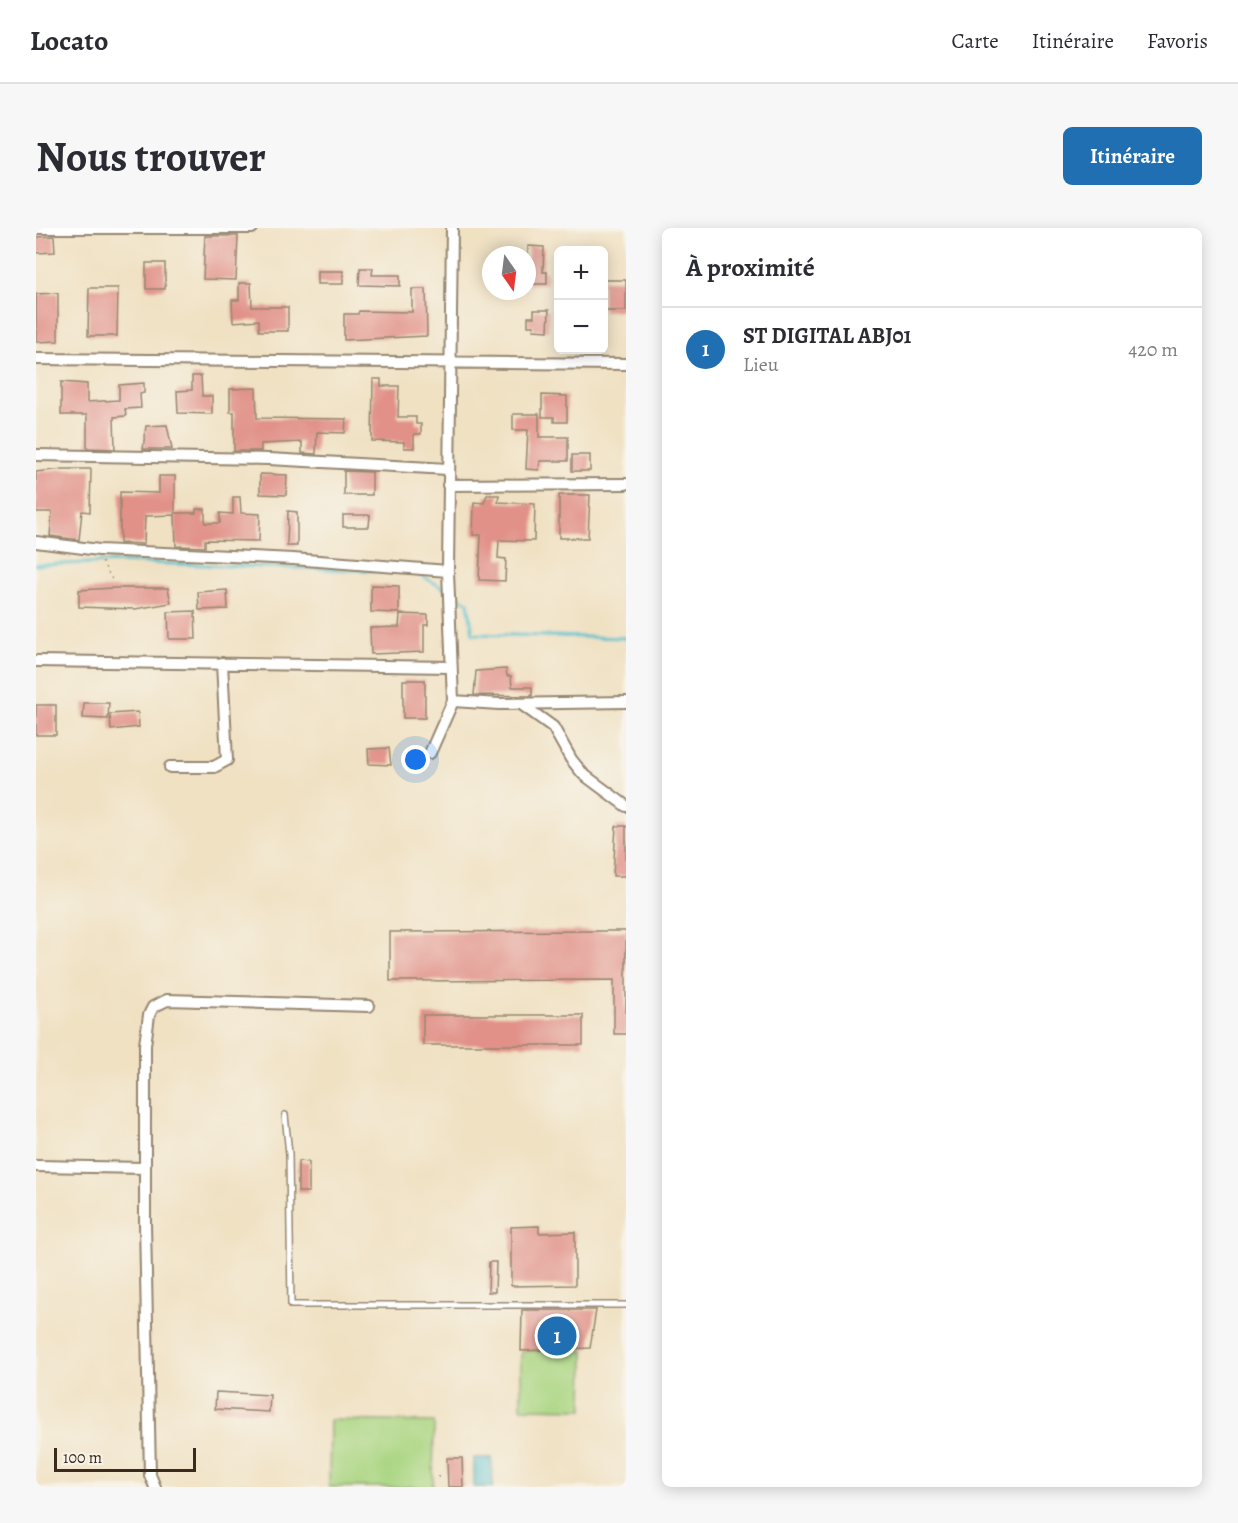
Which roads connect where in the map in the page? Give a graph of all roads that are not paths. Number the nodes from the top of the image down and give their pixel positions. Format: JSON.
{"nodes":[{"id":1,"x":36,"y":228,"type":"edge"},
{"id":2,"x":252,"y":228,"type":"edge"},
{"id":3,"x":452,"y":228,"type":"edge"},
{"id":4,"x":36,"y":358,"type":"edge"},
{"id":5,"x":451,"y":361,"type":"junction"},
{"id":6,"x":626,"y":364,"type":"edge"},
{"id":7,"x":36,"y":455,"type":"edge"},
{"id":8,"x":448,"y":468,"type":"junction"},
{"id":9,"x":626,"y":484,"type":"edge"},
{"id":10,"x":448,"y":485,"type":"junction"},
{"id":11,"x":36,"y":542,"type":"edge"},
{"id":12,"x":448,"y":571,"type":"junction"},
{"id":13,"x":36,"y":661,"type":"edge"},
{"id":14,"x":222,"y":663,"type":"junction"},
{"id":15,"x":451,"y":667,"type":"junction"},
{"id":16,"x":453,"y":701,"type":"junction"},
{"id":17,"x":626,"y":702,"type":"edge"},
{"id":18,"x":521,"y":704,"type":"junction"},
{"id":19,"x":430,"y":753,"type":"dead end"},
{"id":20,"x":170,"y":767,"type":"dead end"},
{"id":21,"x":626,"y":806,"type":"edge"},
{"id":22,"x":369,"y":1006,"type":"dead end"},
{"id":23,"x":285,"y":1115,"type":"dead end"},
{"id":24,"x":36,"y":1166,"type":"edge"},
{"id":25,"x":145,"y":1168,"type":"junction"},
{"id":26,"x":626,"y":1305,"type":"edge"},
{"id":27,"x":155,"y":1487,"type":"edge"}],
"edges":[{"from":1,"to":2,"type":"street"},
{"from":3,"to":5,"type":"street"},
{"from":4,"to":5,"type":"street"},
{"from":5,"to":6,"type":"street"},
{"from":5,"to":8,"type":"street"},
{"from":7,"to":8,"type":"street"},
{"from":8,"to":10,"type":"street"},
{"from":9,"to":10,"type":"street"},
{"from":10,"to":12,"type":"street"},
{"from":11,"to":12,"type":"street"},
{"from":12,"to":15,"type":"street"},
{"from":13,"to":14,"type":"street"},
{"from":14,"to":15,"type":"street"},
{"from":14,"to":20,"type":"street"},
{"from":15,"to":16,"type":"street"},
{"from":16,"to":18,"type":"street"},
{"from":16,"to":19,"type":"street"},
{"from":17,"to":18,"type":"street"},
{"from":18,"to":21,"type":"street"},
{"from":22,"to":25,"type":"street"},
{"from":23,"to":26,"type":"lane"},
{"from":24,"to":25,"type":"street"},
{"from":25,"to":27,"type":"street"}]}
